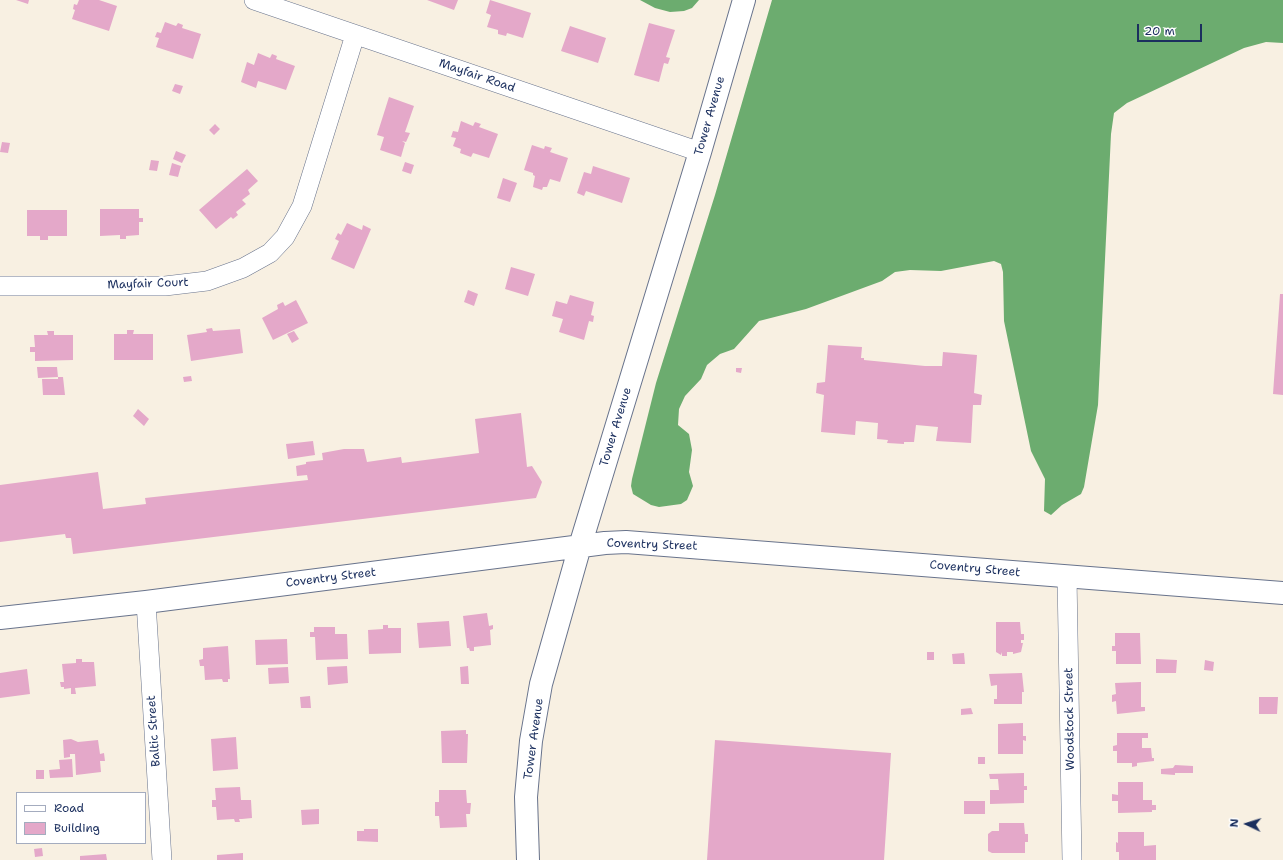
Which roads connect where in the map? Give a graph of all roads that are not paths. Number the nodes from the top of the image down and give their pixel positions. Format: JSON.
{"nodes":[{"id":1,"x":254,"y":0,"type":"edge"},
{"id":2,"x":744,"y":0,"type":"edge"},
{"id":3,"x":355,"y":35,"type":"junction"},
{"id":4,"x":700,"y":152,"type":"junction"},
{"id":5,"x":0,"y":286,"type":"edge"},
{"id":6,"x":580,"y":546,"type":"junction"},
{"id":7,"x":1067,"y":577,"type":"junction"},
{"id":8,"x":1283,"y":593,"type":"edge"},
{"id":9,"x":146,"y":602,"type":"junction"},
{"id":10,"x":0,"y":618,"type":"edge"},
{"id":11,"x":162,"y":860,"type":"edge"},
{"id":12,"x":528,"y":860,"type":"edge"},
{"id":13,"x":1072,"y":860,"type":"edge"}],
"edges":[{"from":1,"to":3,"type":"street","name":"Mayfair Road"},
{"from":2,"to":4,"type":"street","name":"Tower Avenue"},
{"from":3,"to":4,"type":"street","name":"Mayfair Road"},
{"from":3,"to":5,"type":"street","name":"Mayfair Court"},
{"from":4,"to":6,"type":"street","name":"Tower Avenue"},
{"from":6,"to":7,"type":"street","name":"Coventry Street"},
{"from":6,"to":9,"type":"street","name":"Coventry Street"},
{"from":6,"to":12,"type":"street","name":"Tower Avenue"},
{"from":7,"to":8,"type":"street","name":"Coventry Street"},
{"from":7,"to":13,"type":"street","name":"Woodstock Street"},
{"from":9,"to":10,"type":"street","name":"Coventry Street"},
{"from":9,"to":11,"type":"street","name":"Baltic Street"}]}
